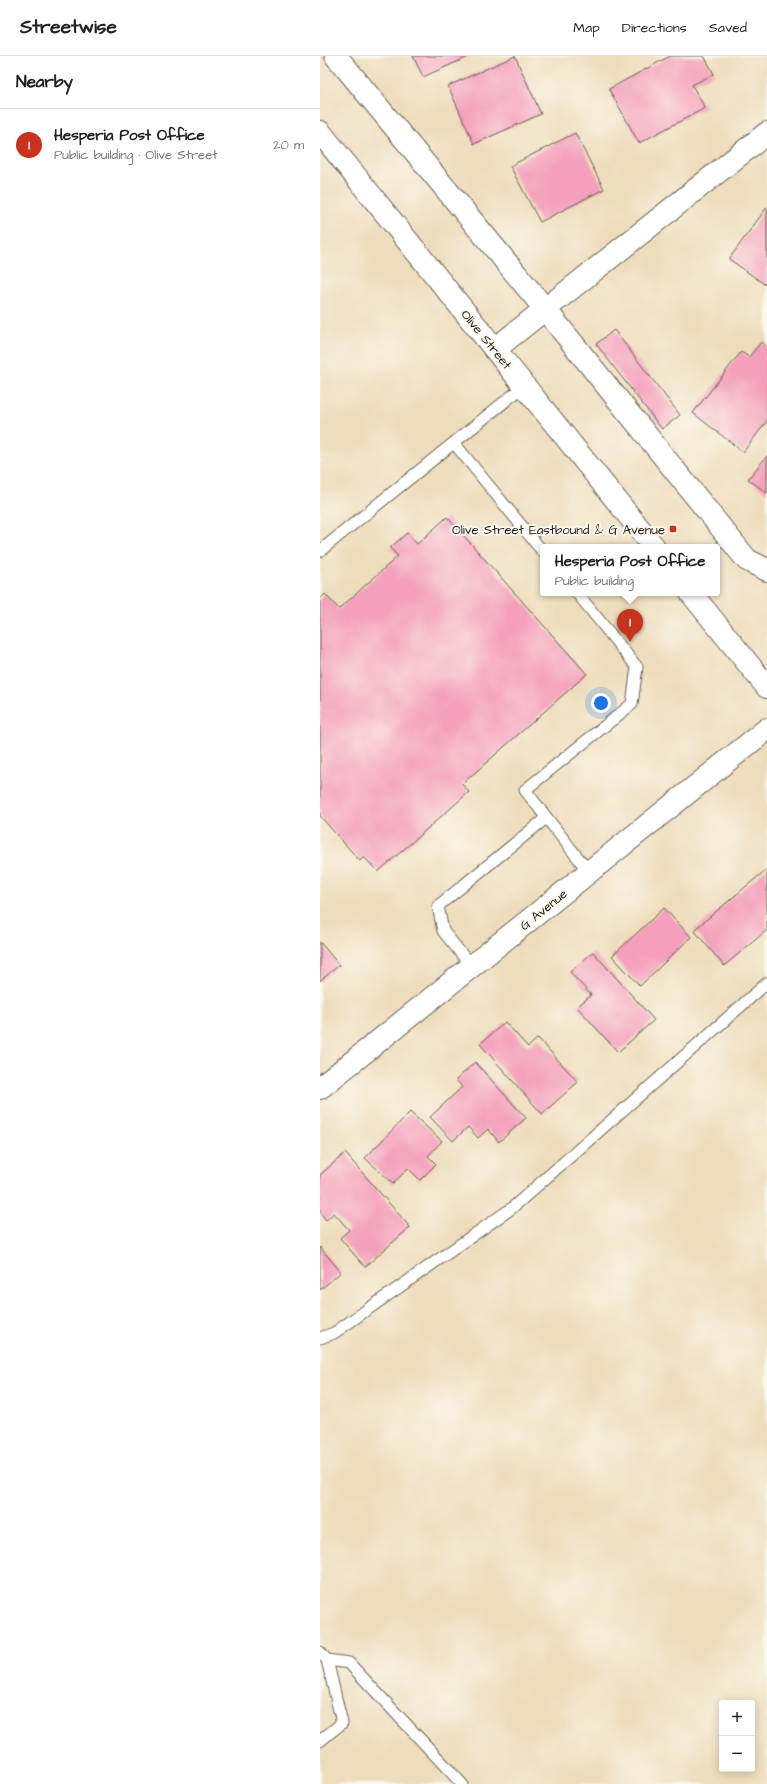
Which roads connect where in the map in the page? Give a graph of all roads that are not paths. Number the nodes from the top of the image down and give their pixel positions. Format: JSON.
{"nodes":[{"id":1,"x":336,"y":56,"type":"edge"},
{"id":2,"x":320,"y":132,"type":"edge"},
{"id":3,"x":767,"y":133,"type":"edge"},
{"id":4,"x":545,"y":309,"type":"junction"},
{"id":5,"x":495,"y":349,"type":"junction"},
{"id":6,"x":524,"y":386,"type":"junction"},
{"id":7,"x":454,"y":443,"type":"junction"},
{"id":8,"x":652,"y":544,"type":"edge"},
{"id":9,"x":540,"y":548,"type":"edge"},
{"id":10,"x":320,"y":551,"type":"edge"},
{"id":11,"x":767,"y":570,"type":"edge"},
{"id":12,"x":579,"y":596,"type":"edge"},
{"id":13,"x":693,"y":596,"type":"edge"},
{"id":14,"x":767,"y":687,"type":"edge"},
{"id":15,"x":767,"y":729,"type":"edge"},
{"id":16,"x":546,"y":818,"type":"junction"},
{"id":17,"x":589,"y":872,"type":"junction"},
{"id":18,"x":472,"y":966,"type":"junction"},
{"id":19,"x":767,"y":983,"type":"edge"},
{"id":20,"x":320,"y":1088,"type":"edge"},
{"id":21,"x":320,"y":1338,"type":"edge"},
{"id":22,"x":323,"y":1656,"type":"edge"},
{"id":23,"x":320,"y":1741,"type":"edge"},
{"id":24,"x":462,"y":1784,"type":"edge"}],
"edges":[{"from":1,"to":4,"type":"street"},
{"from":2,"to":5,"type":"street","name":"Olive Street"},
{"from":3,"to":4,"type":"street"},
{"from":4,"to":5,"type":"street"},
{"from":4,"to":11,"type":"street"},
{"from":5,"to":6,"type":"street","name":"Olive Street"},
{"from":6,"to":7,"type":"lane"},
{"from":6,"to":8,"type":"street","name":"Olive Street"},
{"from":7,"to":9,"type":"lane"},
{"from":7,"to":10,"type":"lane"},
{"from":12,"to":16,"type":"lane"},
{"from":13,"to":14,"type":"street"},
{"from":15,"to":17,"type":"street","name":"G Avenue"},
{"from":16,"to":17,"type":"lane"},
{"from":16,"to":18,"type":"lane"},
{"from":17,"to":18,"type":"street","name":"G Avenue"},
{"from":18,"to":20,"type":"street","name":"G Avenue"},
{"from":19,"to":21,"type":"lane"},
{"from":22,"to":23,"type":"lane"},
{"from":22,"to":24,"type":"lane"}]}
